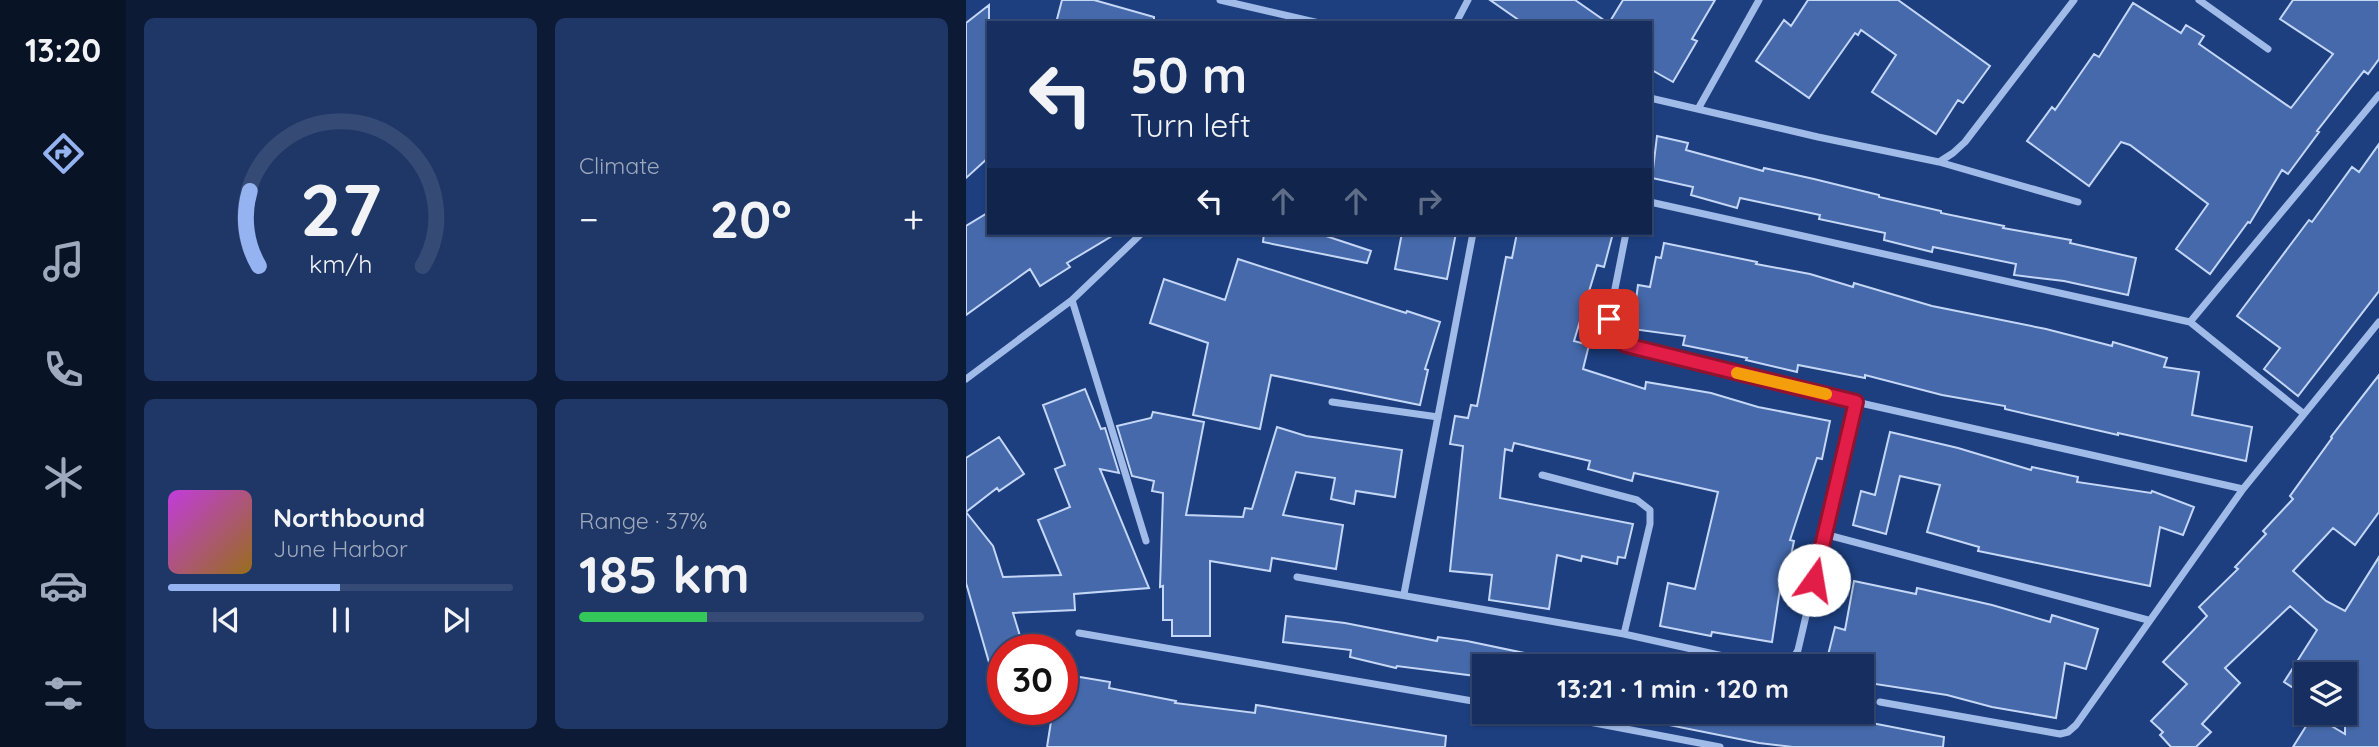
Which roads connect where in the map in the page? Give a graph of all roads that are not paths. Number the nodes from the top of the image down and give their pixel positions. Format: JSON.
{"nodes":[{"id":1,"x":1220,"y":0,"type":"edge"},
{"id":2,"x":1468,"y":0,"type":"edge"},
{"id":3,"x":1759,"y":0,"type":"edge"},
{"id":4,"x":2074,"y":0,"type":"edge"},
{"id":5,"x":2199,"y":0,"type":"edge"},
{"id":6,"x":1310,"y":21,"type":"edge"},
{"id":7,"x":1457,"y":21,"type":"edge"},
{"id":8,"x":2268,"y":49,"type":"dead end"},
{"id":9,"x":2379,"y":95,"type":"edge"},
{"id":10,"x":1652,"y":98,"type":"edge"},
{"id":11,"x":1698,"y":109,"type":"junction"},
{"id":12,"x":1939,"y":162,"type":"junction"},
{"id":13,"x":1652,"y":202,"type":"edge"},
{"id":14,"x":2078,"y":202,"type":"dead end"},
{"id":15,"x":1140,"y":235,"type":"edge"},
{"id":16,"x":1473,"y":235,"type":"edge"},
{"id":17,"x":1626,"y":235,"type":"edge"},
{"id":18,"x":1072,"y":300,"type":"junction"},
{"id":19,"x":2190,"y":322,"type":"junction"},
{"id":20,"x":2379,"y":322,"type":"edge"},
{"id":21,"x":966,"y":379,"type":"edge"},
{"id":22,"x":1332,"y":402,"type":"dead end"},
{"id":23,"x":1856,"y":402,"type":"junction"},
{"id":24,"x":2304,"y":414,"type":"junction"},
{"id":25,"x":1438,"y":417,"type":"junction"},
{"id":26,"x":1542,"y":475,"type":"dead end"},
{"id":27,"x":2243,"y":489,"type":"junction"},
{"id":28,"x":1824,"y":534,"type":"junction"},
{"id":29,"x":1146,"y":541,"type":"dead end"},
{"id":30,"x":1297,"y":577,"type":"dead end"},
{"id":31,"x":1404,"y":594,"type":"junction"},
{"id":32,"x":2148,"y":620,"type":"junction"},
{"id":33,"x":1079,"y":633,"type":"dead end"},
{"id":34,"x":1624,"y":634,"type":"junction"},
{"id":35,"x":1472,"y":701,"type":"edge"},
{"id":36,"x":1880,"y":702,"type":"dead end"},
{"id":37,"x":1600,"y":724,"type":"edge"},
{"id":38,"x":1720,"y":747,"type":"edge"}],
"edges":[{"from":1,"to":6,"type":"street"},
{"from":2,"to":7,"type":"street"},
{"from":3,"to":11,"type":"street"},
{"from":4,"to":12,"type":"street"},
{"from":5,"to":8,"type":"street"},
{"from":9,"to":19,"type":"street"},
{"from":10,"to":11,"type":"street"},
{"from":11,"to":12,"type":"street"},
{"from":12,"to":14,"type":"street"},
{"from":13,"to":19,"type":"street"},
{"from":15,"to":18,"type":"street"},
{"from":16,"to":25,"type":"street"},
{"from":17,"to":23,"type":"street"},
{"from":18,"to":21,"type":"street"},
{"from":18,"to":29,"type":"street"},
{"from":19,"to":24,"type":"street"},
{"from":20,"to":24,"type":"street"},
{"from":22,"to":25,"type":"street"},
{"from":23,"to":27,"type":"street"},
{"from":23,"to":28,"type":"street"},
{"from":24,"to":27,"type":"street"},
{"from":25,"to":31,"type":"street"},
{"from":26,"to":34,"type":"street"},
{"from":27,"to":32,"type":"street"},
{"from":28,"to":32,"type":"street"},
{"from":28,"to":34,"type":"street"},
{"from":30,"to":31,"type":"street"},
{"from":31,"to":34,"type":"street"},
{"from":32,"to":36,"type":"street"},
{"from":33,"to":35,"type":"street"},
{"from":37,"to":38,"type":"street"}]}
